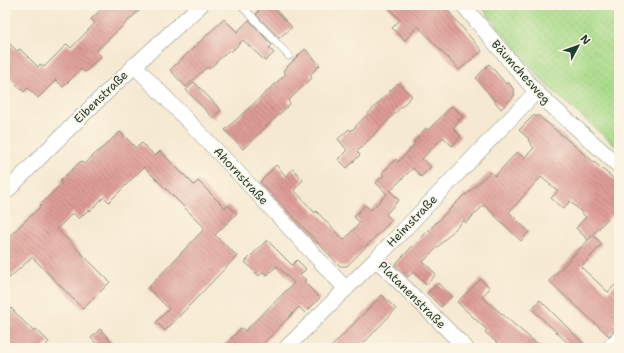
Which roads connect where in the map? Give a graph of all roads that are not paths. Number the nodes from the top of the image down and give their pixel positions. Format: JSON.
{"nodes":[{"id":1,"x":201,"y":5,"type":"edge"},
{"id":2,"x":241,"y":5,"type":"edge"},
{"id":3,"x":463,"y":5,"type":"edge"},
{"id":4,"x":289,"y":56,"type":"dead end"},
{"id":5,"x":134,"y":65,"type":"junction"},
{"id":6,"x":536,"y":92,"type":"junction"},
{"id":7,"x":619,"y":166,"type":"edge"},
{"id":8,"x":5,"y":193,"type":"edge"},
{"id":9,"x":376,"y":259,"type":"junction"},
{"id":10,"x":346,"y":289,"type":"junction"},
{"id":11,"x":619,"y":332,"type":"edge"},
{"id":12,"x":286,"y":348,"type":"edge"},
{"id":13,"x":466,"y":348,"type":"edge"},
{"id":14,"x":604,"y":348,"type":"edge"}],
"edges":[{"from":1,"to":5,"type":"street","name":"Eibenstraße"},
{"from":2,"to":4,"type":"lane"},
{"from":3,"to":6,"type":"street","name":"Bäumchesweg"},
{"from":5,"to":8,"type":"street","name":"Eibenstraße"},
{"from":5,"to":10,"type":"street","name":"Ahornstraße"},
{"from":6,"to":7,"type":"street","name":"Bäumchesweg"},
{"from":6,"to":9,"type":"street","name":"Heimstraße"},
{"from":9,"to":10,"type":"street","name":"Heimstraße"},
{"from":9,"to":13,"type":"street","name":"Platanenstraße"},
{"from":10,"to":12,"type":"street","name":"Heimstraße"},
{"from":11,"to":14,"type":"lane"}]}
